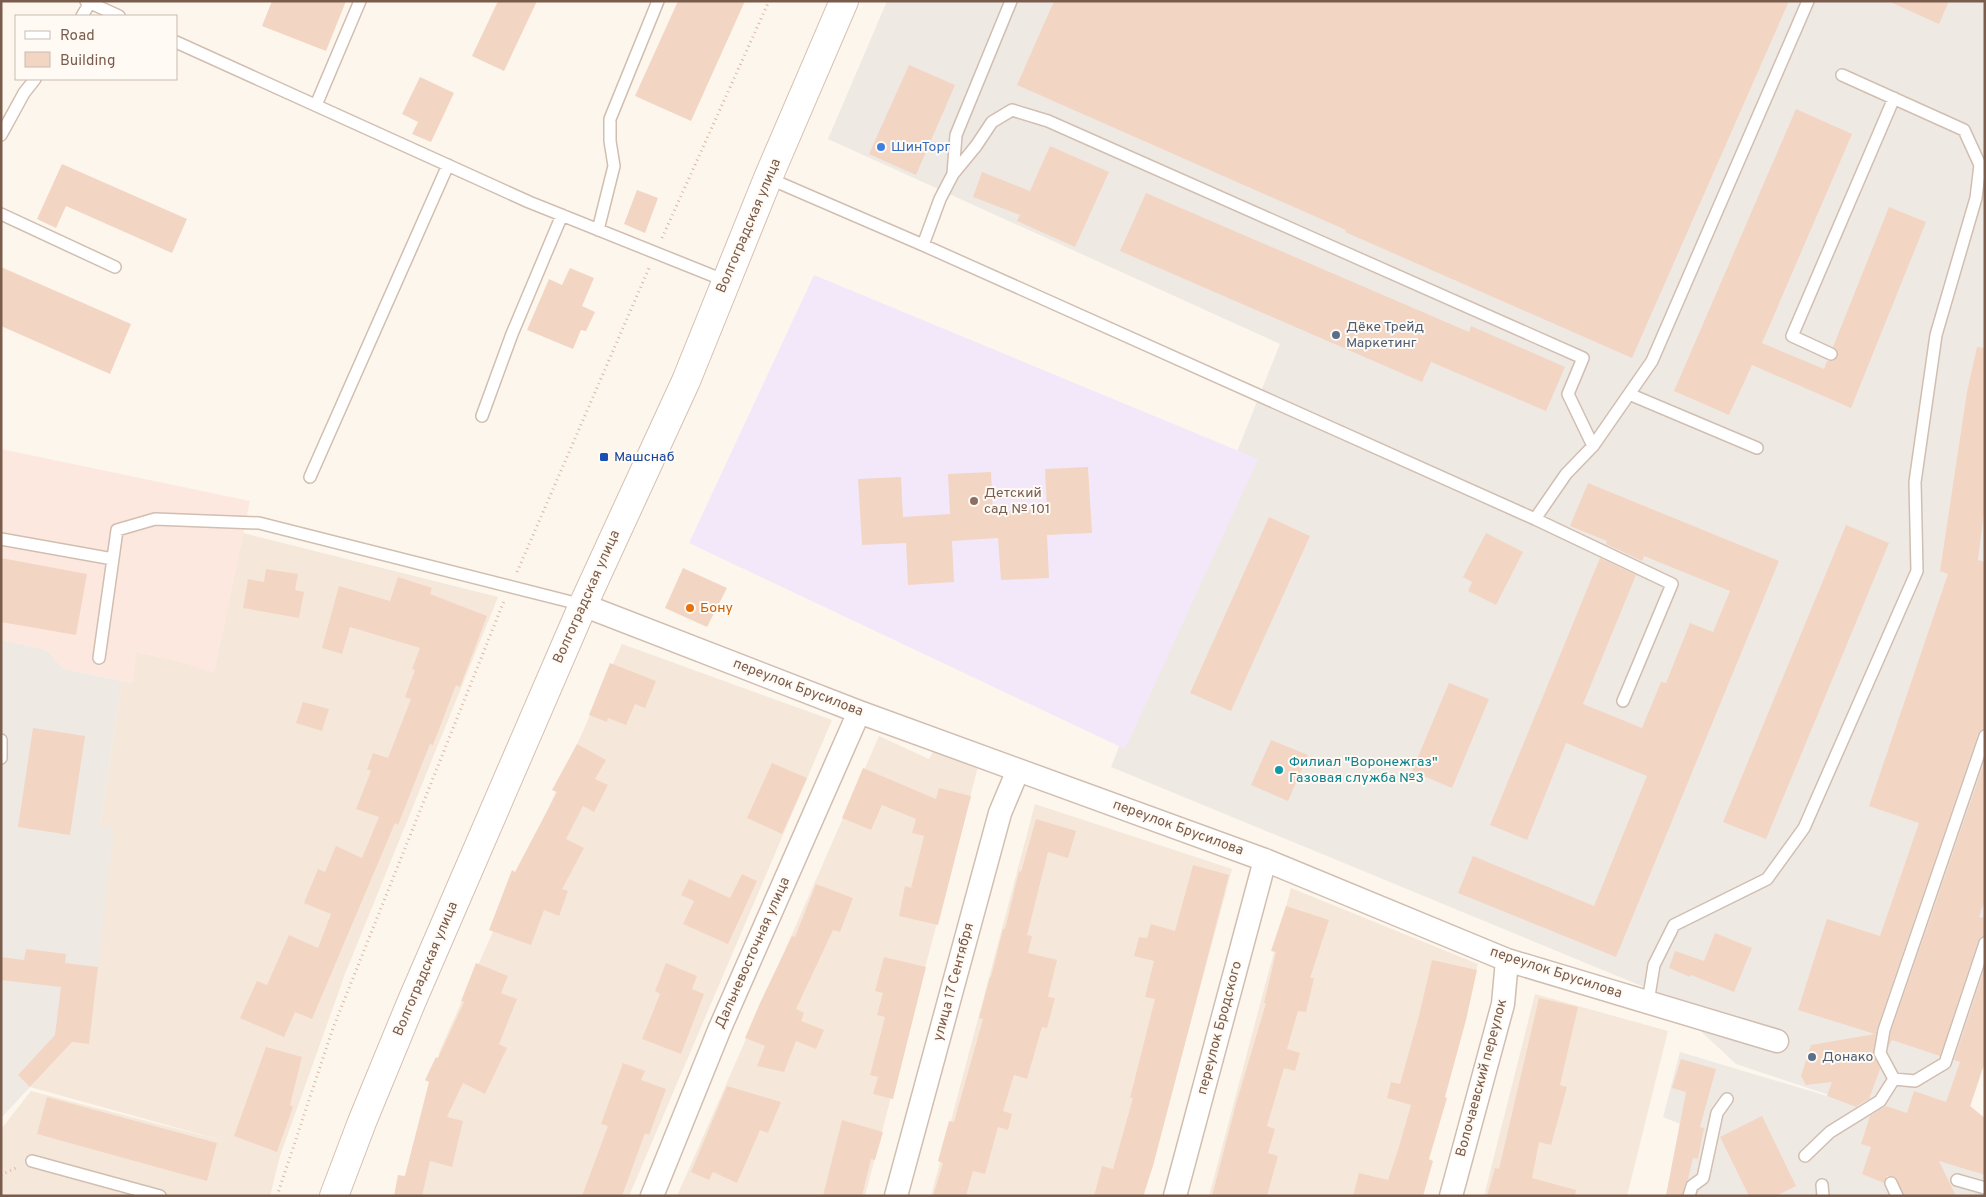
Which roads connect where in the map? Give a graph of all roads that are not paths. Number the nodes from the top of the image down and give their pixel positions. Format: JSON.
{"nodes":[{"id":1,"x":360,"y":1,"type":"edge"},
{"id":2,"x":658,"y":1,"type":"edge"},
{"id":3,"x":844,"y":1,"type":"edge"},
{"id":4,"x":1011,"y":1,"type":"edge"},
{"id":5,"x":1808,"y":1,"type":"edge"},
{"id":6,"x":89,"y":2,"type":"edge"},
{"id":7,"x":82,"y":15,"type":"edge"},
{"id":8,"x":117,"y":15,"type":"edge"},
{"id":9,"x":178,"y":43,"type":"edge"},
{"id":10,"x":1842,"y":75,"type":"dead end"},
{"id":11,"x":34,"y":80,"type":"edge"},
{"id":12,"x":1894,"y":98,"type":"junction"},
{"id":13,"x":316,"y":106,"type":"junction"},
{"id":14,"x":1,"y":135,"type":"edge"},
{"id":15,"x":448,"y":165,"type":"junction"},
{"id":16,"x":953,"y":174,"type":"junction"},
{"id":17,"x":768,"y":178,"type":"junction"},
{"id":18,"x":1,"y":214,"type":"edge"},
{"id":19,"x":562,"y":215,"type":"junction"},
{"id":20,"x":598,"y":230,"type":"junction"},
{"id":21,"x":923,"y":245,"type":"junction"},
{"id":22,"x":115,"y":267,"type":"dead end"},
{"id":23,"x":726,"y":281,"type":"junction"},
{"id":24,"x":1831,"y":354,"type":"dead end"},
{"id":25,"x":1628,"y":394,"type":"junction"},
{"id":26,"x":482,"y":416,"type":"dead end"},
{"id":27,"x":1593,"y":446,"type":"junction"},
{"id":28,"x":1757,"y":448,"type":"dead end"},
{"id":29,"x":310,"y":477,"type":"dead end"},
{"id":30,"x":1535,"y":518,"type":"junction"},
{"id":31,"x":1,"y":539,"type":"edge"},
{"id":32,"x":113,"y":559,"type":"junction"},
{"id":33,"x":583,"y":604,"type":"junction"},
{"id":34,"x":99,"y":658,"type":"dead end"},
{"id":35,"x":1623,"y":701,"type":"dead end"},
{"id":36,"x":858,"y":712,"type":"junction"},
{"id":37,"x":1985,"y":736,"type":"edge"},
{"id":38,"x":1,"y":740,"type":"edge"},
{"id":39,"x":1,"y":758,"type":"edge"},
{"id":40,"x":1018,"y":770,"type":"junction"},
{"id":41,"x":1266,"y":860,"type":"junction"},
{"id":42,"x":1985,"y":943,"type":"edge"},
{"id":43,"x":1507,"y":960,"type":"junction"},
{"id":44,"x":1648,"y":1002,"type":"junction"},
{"id":45,"x":1777,"y":1041,"type":"dead end"},
{"id":46,"x":1894,"y":1079,"type":"junction"},
{"id":47,"x":1727,"y":1099,"type":"dead end"},
{"id":48,"x":1805,"y":1156,"type":"dead end"},
{"id":49,"x":32,"y":1161,"type":"dead end"},
{"id":50,"x":1957,"y":1180,"type":"dead end"},
{"id":51,"x":1891,"y":1184,"type":"dead end"},
{"id":52,"x":1985,"y":1188,"type":"edge"},
{"id":53,"x":160,"y":1196,"type":"edge"},
{"id":54,"x":334,"y":1196,"type":"edge"},
{"id":55,"x":652,"y":1196,"type":"edge"},
{"id":56,"x":896,"y":1196,"type":"edge"},
{"id":57,"x":1175,"y":1196,"type":"edge"},
{"id":58,"x":1451,"y":1196,"type":"edge"},
{"id":59,"x":1689,"y":1196,"type":"edge"},
{"id":60,"x":1897,"y":1196,"type":"edge"}],
"edges":[{"from":1,"to":13,"type":"lane"},
{"from":2,"to":20,"type":"lane"},
{"from":3,"to":17,"type":"main road","name":"Волгоградская улица"},
{"from":4,"to":16,"type":"lane"},
{"from":5,"to":25,"type":"lane"},
{"from":6,"to":7,"type":"lane"},
{"from":6,"to":8,"type":"lane"},
{"from":9,"to":13,"type":"lane"},
{"from":10,"to":12,"type":"lane"},
{"from":11,"to":14,"type":"lane"},
{"from":12,"to":24,"type":"lane"},
{"from":12,"to":44,"type":"lane"},
{"from":13,"to":15,"type":"lane"},
{"from":15,"to":19,"type":"lane"},
{"from":15,"to":29,"type":"lane"},
{"from":16,"to":21,"type":"lane"},
{"from":16,"to":27,"type":"lane"},
{"from":17,"to":21,"type":"lane"},
{"from":17,"to":23,"type":"main road","name":"Волгоградская улица"},
{"from":18,"to":22,"type":"lane"},
{"from":19,"to":20,"type":"lane"},
{"from":19,"to":26,"type":"lane"},
{"from":20,"to":23,"type":"lane"},
{"from":21,"to":30,"type":"lane"},
{"from":23,"to":33,"type":"main road","name":"Волгоградская улица"},
{"from":25,"to":27,"type":"lane"},
{"from":25,"to":28,"type":"lane"},
{"from":27,"to":30,"type":"lane"},
{"from":30,"to":35,"type":"lane"},
{"from":31,"to":32,"type":"lane"},
{"from":32,"to":33,"type":"lane"},
{"from":32,"to":34,"type":"lane"},
{"from":33,"to":36,"type":"street","name":"переулок Брусилова"},
{"from":33,"to":54,"type":"main road","name":"Волгоградская улица"},
{"from":36,"to":40,"type":"street","name":"переулок Брусилова"},
{"from":36,"to":55,"type":"street","name":"Дальневосточная улица"},
{"from":37,"to":46,"type":"lane"},
{"from":38,"to":39,"type":"lane"},
{"from":40,"to":41,"type":"street","name":"переулок Брусилова"},
{"from":40,"to":56,"type":"street","name":"улица 17 Сентября"},
{"from":41,"to":43,"type":"street","name":"переулок Брусилова"},
{"from":41,"to":57,"type":"street","name":"переулок Бродского"},
{"from":42,"to":46,"type":"lane"},
{"from":43,"to":44,"type":"street","name":"переулок Брусилова"},
{"from":43,"to":58,"type":"street","name":"Волочаевский переулок"},
{"from":44,"to":45,"type":"street","name":"переулок Брусилова"},
{"from":46,"to":48,"type":"lane"},
{"from":47,"to":59,"type":"lane"},
{"from":49,"to":53,"type":"lane"},
{"from":50,"to":52,"type":"lane"},
{"from":51,"to":60,"type":"lane"}]}
